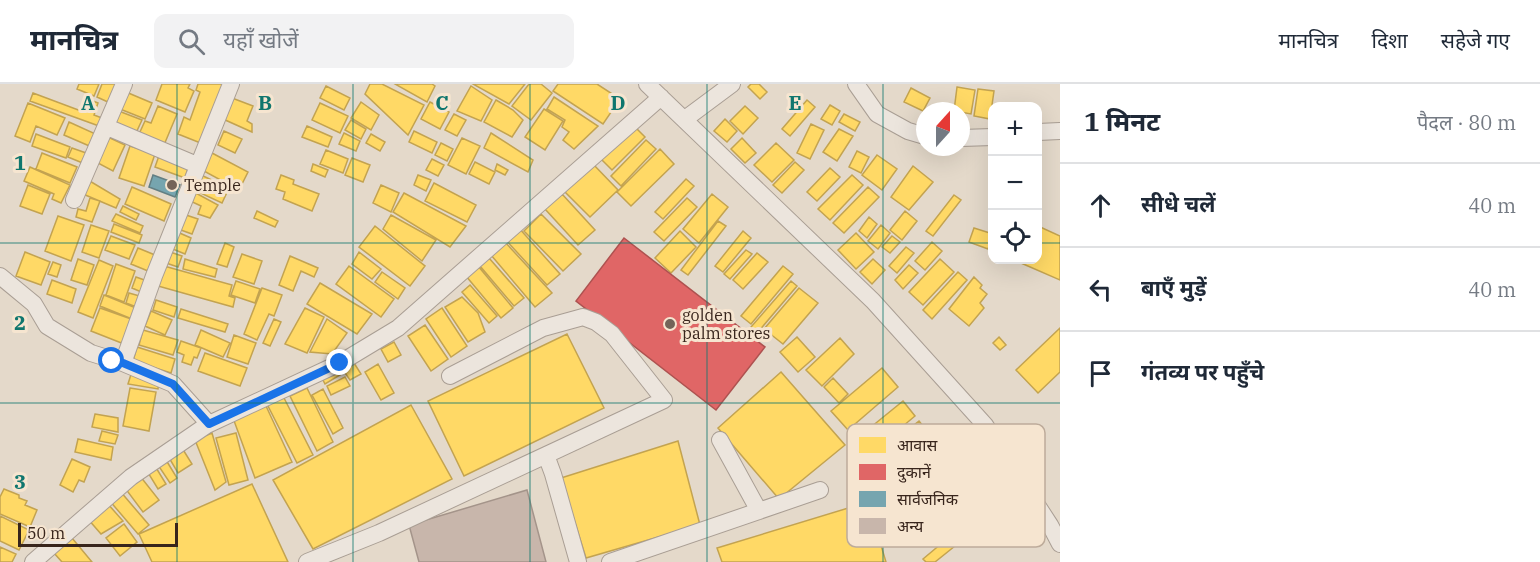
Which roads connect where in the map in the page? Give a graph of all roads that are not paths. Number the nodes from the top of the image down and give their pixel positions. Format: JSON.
{"nodes":[{"id":1,"x":124,"y":84,"type":"edge"},
{"id":2,"x":231,"y":84,"type":"edge"},
{"id":3,"x":646,"y":84,"type":"edge"},
{"id":4,"x":732,"y":84,"type":"edge"},
{"id":5,"x":856,"y":84,"type":"edge"},
{"id":6,"x":661,"y":97,"type":"junction"},
{"id":7,"x":685,"y":119,"type":"junction"},
{"id":8,"x":107,"y":127,"type":"junction"},
{"id":9,"x":1060,"y":131,"type":"edge"},
{"id":10,"x":1042,"y":132,"type":"edge"},
{"id":11,"x":916,"y":133,"type":"edge"},
{"id":12,"x":988,"y":137,"type":"edge"},
{"id":13,"x":970,"y":138,"type":"edge"},
{"id":14,"x":197,"y":165,"type":"junction"},
{"id":15,"x":74,"y":200,"type":"dead end"},
{"id":16,"x":0,"y":276,"type":"edge"},
{"id":17,"x":123,"y":363,"type":"junction"},
{"id":18,"x":450,"y":376,"type":"dead end"},
{"id":19,"x":209,"y":424,"type":"junction"},
{"id":20,"x":984,"y":424,"type":"edge"},
{"id":21,"x":720,"y":440,"type":"dead end"},
{"id":22,"x":546,"y":455,"type":"junction"},
{"id":23,"x":820,"y":490,"type":"dead end"},
{"id":24,"x":759,"y":511,"type":"junction"},
{"id":25,"x":1045,"y":517,"type":"edge"},
{"id":26,"x":1060,"y":544,"type":"edge"},
{"id":27,"x":33,"y":562,"type":"edge"},
{"id":28,"x":307,"y":562,"type":"edge"},
{"id":29,"x":578,"y":562,"type":"edge"},
{"id":30,"x":610,"y":562,"type":"edge"}],
"edges":[{"from":1,"to":8,"type":"street"},
{"from":2,"to":14,"type":"street"},
{"from":3,"to":6,"type":"street"},
{"from":4,"to":7,"type":"street"},
{"from":5,"to":11,"type":"street"},
{"from":6,"to":7,"type":"street"},
{"from":6,"to":19,"type":"street"},
{"from":7,"to":20,"type":"street"},
{"from":8,"to":14,"type":"street"},
{"from":8,"to":15,"type":"street"},
{"from":9,"to":10,"type":"street"},
{"from":12,"to":13,"type":"street"},
{"from":14,"to":17,"type":"street"},
{"from":16,"to":17,"type":"street"},
{"from":17,"to":19,"type":"street"},
{"from":18,"to":22,"type":"street"},
{"from":19,"to":27,"type":"street"},
{"from":21,"to":24,"type":"street"},
{"from":22,"to":28,"type":"street"},
{"from":22,"to":29,"type":"street"},
{"from":23,"to":24,"type":"street"},
{"from":24,"to":30,"type":"street"},
{"from":25,"to":26,"type":"street"}]}
